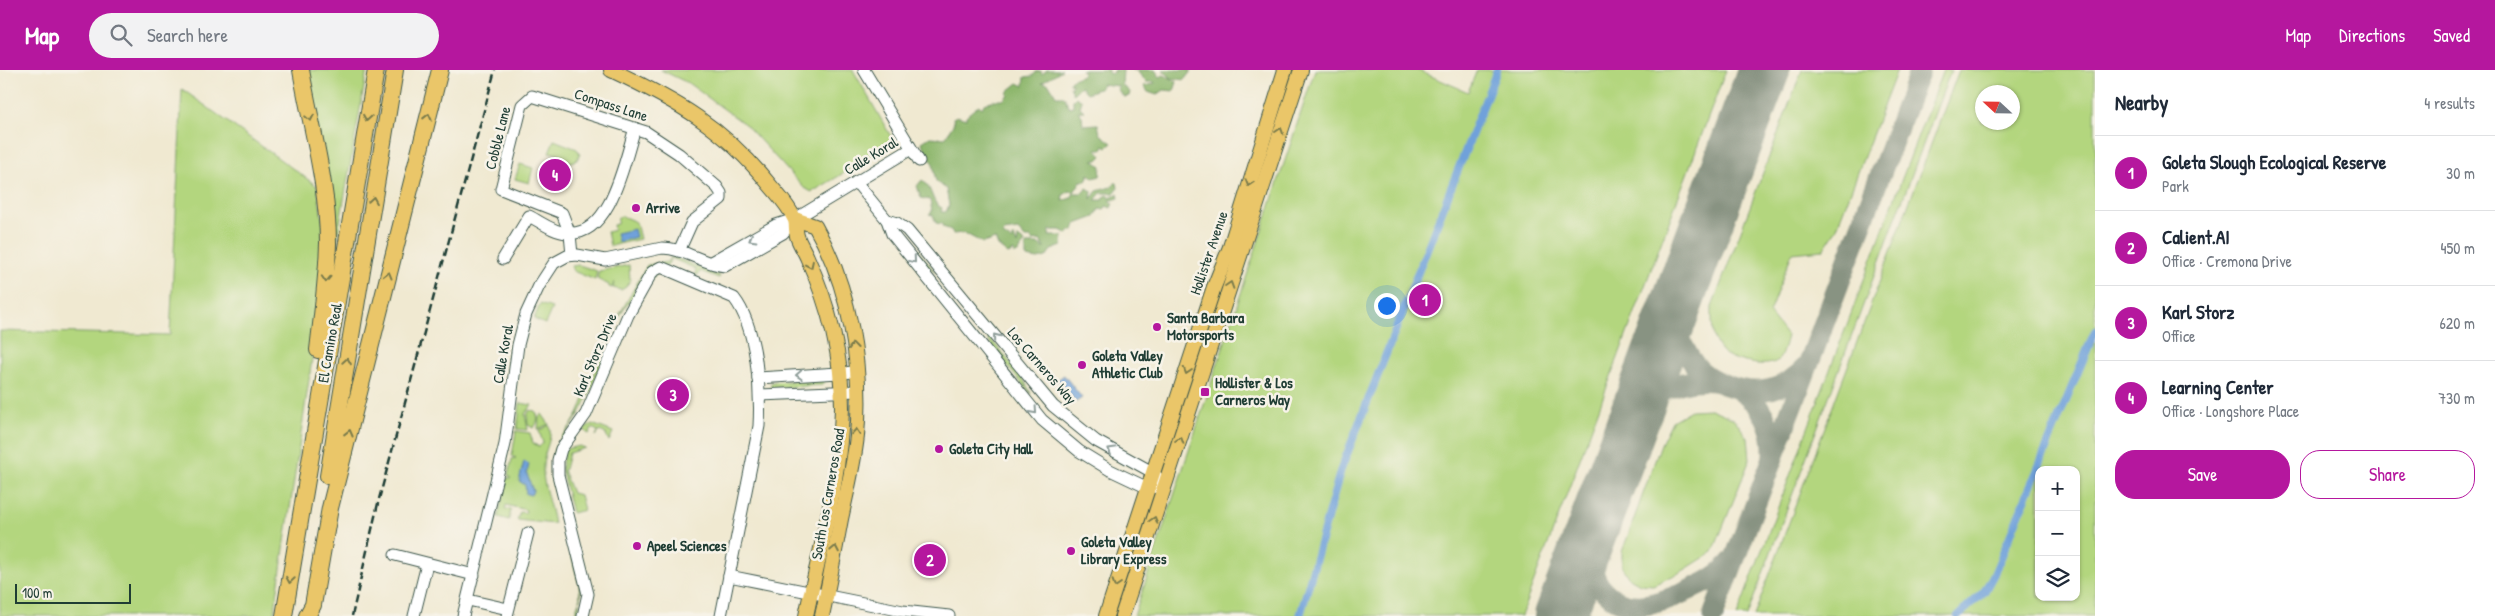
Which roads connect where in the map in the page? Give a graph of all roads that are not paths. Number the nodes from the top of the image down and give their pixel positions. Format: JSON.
{"nodes":[{"id":1,"x":301,"y":70,"type":"edge"},
{"id":2,"x":376,"y":70,"type":"edge"},
{"id":3,"x":396,"y":70,"type":"edge"},
{"id":4,"x":440,"y":70,"type":"edge"},
{"id":5,"x":611,"y":70,"type":"edge"},
{"id":6,"x":864,"y":70,"type":"edge"},
{"id":7,"x":1285,"y":70,"type":"edge"},
{"id":8,"x":1301,"y":70,"type":"edge"},
{"id":9,"x":528,"y":98,"type":"joint"},
{"id":10,"x":635,"y":128,"type":"junction"},
{"id":11,"x":911,"y":149,"type":"junction"},
{"id":12,"x":919,"y":161,"type":"dead end"},
{"id":13,"x":856,"y":182,"type":"junction"},
{"id":14,"x":795,"y":219,"type":"junction"},
{"id":15,"x":887,"y":220,"type":"junction"},
{"id":16,"x":570,"y":234,"type":"junction"},
{"id":17,"x":679,"y":251,"type":"junction"},
{"id":18,"x":572,"y":255,"type":"junction"},
{"id":19,"x":503,"y":259,"type":"dead end"},
{"id":20,"x":981,"y":318,"type":"junction"},
{"id":21,"x":969,"y":327,"type":"junction"},
{"id":22,"x":855,"y":372,"type":"junction"},
{"id":23,"x":840,"y":373,"type":"junction"},
{"id":24,"x":758,"y":378,"type":"junction"},
{"id":25,"x":857,"y":391,"type":"junction"},
{"id":26,"x":841,"y":392,"type":"junction"},
{"id":27,"x":760,"y":395,"type":"junction"},
{"id":28,"x":1154,"y":473,"type":"junction"},
{"id":29,"x":1165,"y":486,"type":"junction"},
{"id":30,"x":1148,"y":488,"type":"junction"},
{"id":31,"x":528,"y":534,"type":"dead end"},
{"id":32,"x":295,"y":544,"type":"junction"},
{"id":33,"x":395,"y":555,"type":"dead end"},
{"id":34,"x":427,"y":564,"type":"junction"},
{"id":35,"x":474,"y":575,"type":"junction"},
{"id":36,"x":729,"y":576,"type":"junction"},
{"id":37,"x":811,"y":594,"type":"junction"},
{"id":38,"x":826,"y":597,"type":"junction"},
{"id":39,"x":468,"y":600,"type":"junction"},
{"id":40,"x":507,"y":613,"type":"edge"},
{"id":41,"x":284,"y":616,"type":"edge"},
{"id":42,"x":306,"y":616,"type":"edge"},
{"id":43,"x":414,"y":616,"type":"edge"},
{"id":44,"x":464,"y":616,"type":"edge"},
{"id":45,"x":583,"y":616,"type":"edge"},
{"id":46,"x":721,"y":616,"type":"edge"},
{"id":47,"x":806,"y":616,"type":"edge"},
{"id":48,"x":822,"y":616,"type":"edge"},
{"id":49,"x":949,"y":616,"type":"edge"},
{"id":50,"x":1106,"y":616,"type":"edge"},
{"id":51,"x":1122,"y":616,"type":"edge"}],
"edges":[{"from":1,"to":32,"type":"highway","one_way":true},
{"from":2,"to":32,"type":"highway","name":"El Camino Real","one_way":true},
{"from":42,"to":3,"type":"highway","name":"El Camino Real","one_way":true},
{"from":42,"to":4,"type":"highway","one_way":true},
{"from":5,"to":14,"type":"main road","name":"South Los Carneros Road"},
{"from":6,"to":11,"type":"street"},
{"from":7,"to":28,"type":"main road","name":"Hollister Avenue","one_way":true},
{"from":29,"to":8,"type":"main road","name":"Hollister Avenue","one_way":true},
{"from":9,"to":10,"type":"street","name":"Compass Lane"},
{"from":9,"to":16,"type":"street","name":"Cobble Lane"},
{"from":10,"to":16,"type":"street"},
{"from":10,"to":17,"type":"street","name":"Compass Lane"},
{"from":11,"to":12,"type":"street"},
{"from":11,"to":13,"type":"street","name":"Calle Koral"},
{"from":13,"to":14,"type":"street","name":"Calle Koral"},
{"from":13,"to":15,"type":"street","name":"Los Carneros Way"},
{"from":14,"to":17,"type":"street","name":"Calle Koral"},
{"from":22,"to":14,"type":"main road","name":"South Los Carneros Road","one_way":true},
{"from":14,"to":23,"type":"main road","name":"South Los Carneros Road","one_way":true},
{"from":15,"to":20,"type":"street","name":"Los Carneros Way"},
{"from":15,"to":21,"type":"street","name":"Los Carneros Way","one_way":true},
{"from":16,"to":18,"type":"street"},
{"from":16,"to":19,"type":"street"},
{"from":17,"to":18,"type":"street","name":"Calle Koral"},
{"from":18,"to":35,"type":"street","name":"Calle Koral"},
{"from":20,"to":21,"type":"street"},
{"from":28,"to":20,"type":"street","name":"Los Carneros Way","one_way":true},
{"from":21,"to":30,"type":"street","name":"Los Carneros Way","one_way":true},
{"from":22,"to":23,"type":"street"},
{"from":22,"to":25,"type":"main road","name":"South Los Carneros Road"},
{"from":23,"to":24,"type":"street","one_way":true},
{"from":23,"to":26,"type":"main road","name":"South Los Carneros Road"},
{"from":24,"to":27,"type":"street","name":"Karl Storz Drive"},
{"from":24,"to":45,"type":"street","name":"Karl Storz Drive"},
{"from":25,"to":26,"type":"street"},
{"from":38,"to":25,"type":"main road","name":"South Los Carneros Road","one_way":true},
{"from":26,"to":27,"type":"street"},
{"from":26,"to":37,"type":"main road","name":"South Los Carneros Road"},
{"from":27,"to":36,"type":"street","name":"Karl Storz Drive"},
{"from":28,"to":29,"type":"street","name":"Los Carneros Way"},
{"from":28,"to":30,"type":"main road","name":"Hollister Avenue"},
{"from":29,"to":30,"type":"street"},
{"from":51,"to":29,"type":"main road","name":"Hollister Avenue","one_way":true},
{"from":30,"to":50,"type":"main road","name":"Hollister Avenue","one_way":true},
{"from":31,"to":40,"type":"street"},
{"from":32,"to":41,"type":"highway","name":"El Camino Real","one_way":true},
{"from":33,"to":34,"type":"street"},
{"from":34,"to":35,"type":"street"},
{"from":34,"to":43,"type":"street"},
{"from":35,"to":39,"type":"street","name":"Calle Koral"},
{"from":36,"to":37,"type":"street"},
{"from":36,"to":46,"type":"street","name":"Karl Storz Drive"},
{"from":37,"to":38,"type":"street"},
{"from":37,"to":47,"type":"main road","name":"South Los Carneros Road"},
{"from":38,"to":48,"type":"main road","name":"South Los Carneros Road"},
{"from":38,"to":49,"type":"street"},
{"from":39,"to":40,"type":"street"},
{"from":39,"to":44,"type":"street","name":"Calle Koral"}]}
